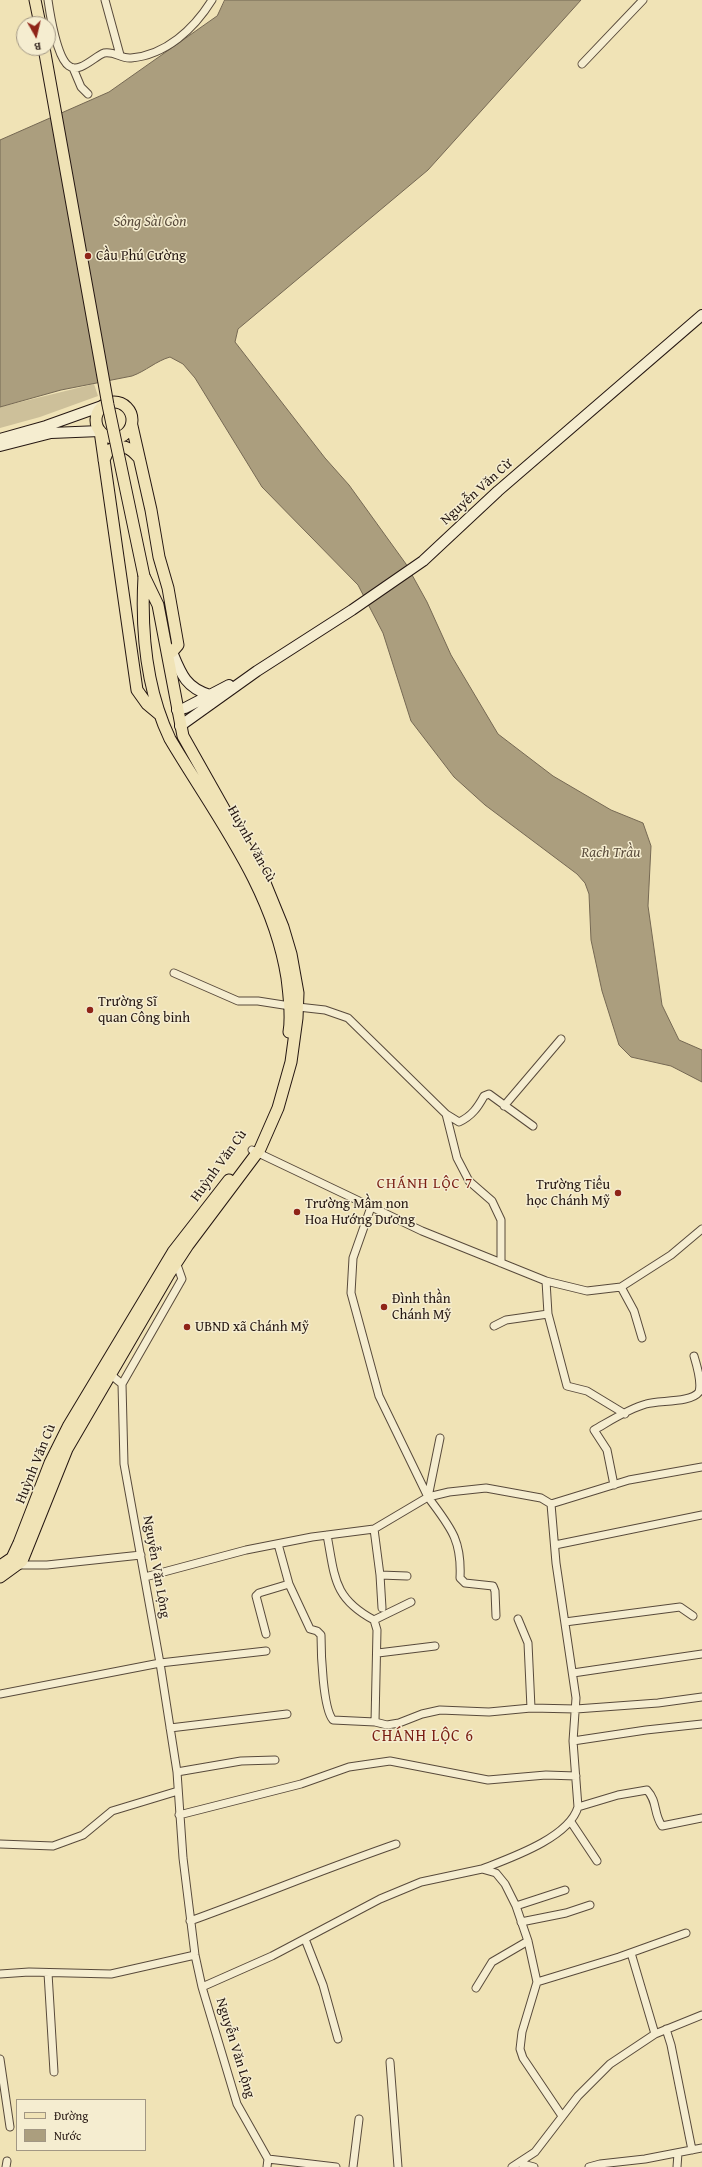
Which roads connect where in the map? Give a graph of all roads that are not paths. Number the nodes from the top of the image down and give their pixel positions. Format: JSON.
{"nodes":[{"id":1,"x":35,"y":0,"type":"edge"},
{"id":2,"x":48,"y":0,"type":"edge"},
{"id":3,"x":105,"y":0,"type":"edge"},
{"id":4,"x":212,"y":0,"type":"edge"},
{"id":5,"x":643,"y":0,"type":"edge"},
{"id":6,"x":38,"y":16,"type":"edge"},
{"id":7,"x":120,"y":55,"type":"junction"},
{"id":8,"x":45,"y":56,"type":"edge"},
{"id":9,"x":582,"y":64,"type":"dead end"},
{"id":10,"x":73,"y":68,"type":"junction"},
{"id":11,"x":88,"y":94,"type":"dead end"},
{"id":12,"x":702,"y":315,"type":"edge"},
{"id":13,"x":102,"y":406,"type":"junction"},
{"id":14,"x":132,"y":426,"type":"junction"},
{"id":15,"x":103,"y":434,"type":"junction"},
{"id":16,"x":0,"y":439,"type":"edge"},
{"id":17,"x":0,"y":446,"type":"edge"},
{"id":18,"x":140,"y":459,"type":"junction"},
{"id":19,"x":104,"y":460,"type":"junction"},
{"id":20,"x":144,"y":576,"type":"junction"},
{"id":21,"x":172,"y":652,"type":"junction"},
{"id":22,"x":170,"y":667,"type":"junction"},
{"id":23,"x":257,"y":670,"type":"junction"},
{"id":24,"x":210,"y":695,"type":"junction"},
{"id":25,"x":146,"y":704,"type":"junction"},
{"id":26,"x":177,"y":710,"type":"junction"},
{"id":27,"x":160,"y":714,"type":"junction"},
{"id":28,"x":180,"y":726,"type":"junction"},
{"id":29,"x":168,"y":733,"type":"junction"},
{"id":30,"x":174,"y":973,"type":"dead end"},
{"id":31,"x":294,"y":1007,"type":"junction"},
{"id":32,"x":560,"y":1039,"type":"dead end"},
{"id":33,"x":504,"y":1106,"type":"junction"},
{"id":34,"x":446,"y":1114,"type":"junction"},
{"id":35,"x":533,"y":1126,"type":"dead end"},
{"id":36,"x":255,"y":1151,"type":"junction"},
{"id":37,"x":371,"y":1207,"type":"junction"},
{"id":38,"x":702,"y":1229,"type":"edge"},
{"id":39,"x":175,"y":1257,"type":"junction"},
{"id":40,"x":501,"y":1263,"type":"junction"},
{"id":41,"x":546,"y":1281,"type":"junction"},
{"id":42,"x":620,"y":1287,"type":"junction"},
{"id":43,"x":548,"y":1314,"type":"junction"},
{"id":44,"x":494,"y":1326,"type":"dead end"},
{"id":45,"x":642,"y":1338,"type":"dead end"},
{"id":46,"x":694,"y":1356,"type":"dead end"},
{"id":47,"x":107,"y":1372,"type":"junction"},
{"id":48,"x":122,"y":1384,"type":"junction"},
{"id":49,"x":625,"y":1414,"type":"junction"},
{"id":50,"x":440,"y":1438,"type":"dead end"},
{"id":51,"x":702,"y":1468,"type":"edge"},
{"id":52,"x":614,"y":1485,"type":"junction"},
{"id":53,"x":428,"y":1497,"type":"junction"},
{"id":54,"x":551,"y":1504,"type":"junction"},
{"id":55,"x":702,"y":1515,"type":"edge"},
{"id":56,"x":374,"y":1529,"type":"junction"},
{"id":57,"x":327,"y":1535,"type":"junction"},
{"id":58,"x":278,"y":1544,"type":"junction"},
{"id":59,"x":555,"y":1545,"type":"junction"},
{"id":60,"x":140,"y":1555,"type":"junction"},
{"id":61,"x":2,"y":1565,"type":"edge"},
{"id":62,"x":19,"y":1565,"type":"junction"},
{"id":63,"x":380,"y":1575,"type":"junction"},
{"id":64,"x":407,"y":1576,"type":"dead end"},
{"id":65,"x":0,"y":1577,"type":"edge"},
{"id":66,"x":145,"y":1577,"type":"junction"},
{"id":67,"x":289,"y":1584,"type":"junction"},
{"id":68,"x":411,"y":1602,"type":"dead end"},
{"id":69,"x":382,"y":1608,"type":"dead end"},
{"id":70,"x":496,"y":1616,"type":"dead end"},
{"id":71,"x":693,"y":1616,"type":"dead end"},
{"id":72,"x":518,"y":1619,"type":"dead end"},
{"id":73,"x":374,"y":1620,"type":"junction"},
{"id":74,"x":565,"y":1622,"type":"junction"},
{"id":75,"x":266,"y":1634,"type":"dead end"},
{"id":76,"x":435,"y":1646,"type":"dead end"},
{"id":77,"x":266,"y":1651,"type":"dead end"},
{"id":78,"x":378,"y":1653,"type":"junction"},
{"id":79,"x":702,"y":1654,"type":"edge"},
{"id":80,"x":160,"y":1664,"type":"junction"},
{"id":81,"x":573,"y":1673,"type":"junction"},
{"id":82,"x":0,"y":1694,"type":"edge"},
{"id":83,"x":702,"y":1697,"type":"edge"},
{"id":84,"x":531,"y":1708,"type":"junction"},
{"id":85,"x":576,"y":1709,"type":"junction"},
{"id":86,"x":287,"y":1714,"type":"dead end"},
{"id":87,"x":375,"y":1722,"type":"junction"},
{"id":88,"x":702,"y":1724,"type":"edge"},
{"id":89,"x":170,"y":1728,"type":"junction"},
{"id":90,"x":573,"y":1741,"type":"junction"},
{"id":91,"x":275,"y":1760,"type":"dead end"},
{"id":92,"x":177,"y":1772,"type":"junction"},
{"id":93,"x":576,"y":1776,"type":"junction"},
{"id":94,"x":178,"y":1791,"type":"junction"},
{"id":95,"x":578,"y":1807,"type":"junction"},
{"id":96,"x":179,"y":1815,"type":"junction"},
{"id":97,"x":702,"y":1818,"type":"edge"},
{"id":98,"x":570,"y":1822,"type":"junction"},
{"id":99,"x":0,"y":1844,"type":"edge"},
{"id":100,"x":396,"y":1844,"type":"dead end"},
{"id":101,"x":596,"y":1861,"type":"dead end"},
{"id":102,"x":482,"y":1869,"type":"junction"},
{"id":103,"x":565,"y":1890,"type":"dead end"},
{"id":104,"x":590,"y":1905,"type":"dead end"},
{"id":105,"x":516,"y":1906,"type":"junction"},
{"id":106,"x":190,"y":1921,"type":"junction"},
{"id":107,"x":521,"y":1922,"type":"junction"},
{"id":108,"x":686,"y":1933,"type":"dead end"},
{"id":109,"x":305,"y":1940,"type":"junction"},
{"id":110,"x":528,"y":1941,"type":"junction"},
{"id":111,"x":631,"y":1953,"type":"junction"},
{"id":112,"x":195,"y":1955,"type":"junction"},
{"id":113,"x":48,"y":1973,"type":"junction"},
{"id":114,"x":0,"y":1974,"type":"edge"},
{"id":115,"x":537,"y":1982,"type":"junction"},
{"id":116,"x":202,"y":1987,"type":"junction"},
{"id":117,"x":476,"y":1988,"type":"dead end"},
{"id":118,"x":702,"y":2015,"type":"edge"},
{"id":119,"x":666,"y":2029,"type":"junction"},
{"id":120,"x":655,"y":2034,"type":"junction"},
{"id":121,"x":338,"y":2039,"type":"dead end"},
{"id":122,"x":0,"y":2059,"type":"edge"},
{"id":123,"x":390,"y":2062,"type":"dead end"},
{"id":124,"x":54,"y":2072,"type":"dead end"},
{"id":125,"x":562,"y":2116,"type":"junction"},
{"id":126,"x":359,"y":2119,"type":"dead end"},
{"id":127,"x":10,"y":2127,"type":"dead end"},
{"id":128,"x":702,"y":2148,"type":"edge"},
{"id":129,"x":692,"y":2150,"type":"junction"},
{"id":130,"x":678,"y":2152,"type":"junction"},
{"id":131,"x":267,"y":2163,"type":"edge"},
{"id":132,"x":519,"y":2163,"type":"junction"},
{"id":133,"x":336,"y":2167,"type":"edge"},
{"id":134,"x":354,"y":2167,"type":"edge"},
{"id":135,"x":398,"y":2167,"type":"edge"},
{"id":136,"x":512,"y":2167,"type":"edge"},
{"id":137,"x":534,"y":2167,"type":"edge"},
{"id":138,"x":589,"y":2167,"type":"edge"},
{"id":139,"x":676,"y":2167,"type":"edge"}],
"edges":[{"from":1,"to":6,"type":"main road"},
{"from":2,"to":10,"type":"street"},
{"from":3,"to":7,"type":"street"},
{"from":4,"to":7,"type":"street"},
{"from":5,"to":9,"type":"street"},
{"from":7,"to":10,"type":"street"},
{"from":8,"to":20,"type":"main road","bridge":true},
{"from":10,"to":11,"type":"street"},
{"from":12,"to":23,"type":"street","name":"Nguyễn Văn Cừ"},
{"from":13,"to":14,"type":"main road"},
{"from":13,"to":15,"type":"main road"},
{"from":13,"to":16,"type":"street"},
{"from":14,"to":15,"type":"main road"},
{"from":14,"to":18,"type":"main road"},
{"from":15,"to":17,"type":"street"},
{"from":15,"to":19,"type":"main road"},
{"from":18,"to":19,"type":"main road"},
{"from":18,"to":21,"type":"main road"},
{"from":19,"to":25,"type":"main road"},
{"from":20,"to":21,"type":"main road"},
{"from":20,"to":22,"type":"main road"},
{"from":20,"to":25,"type":"main road"},
{"from":20,"to":27,"type":"main road","name":"Huỳnh Văn Cù"},
{"from":21,"to":22,"type":"main road"},
{"from":21,"to":24,"type":"street"},
{"from":22,"to":26,"type":"main road"},
{"from":23,"to":24,"type":"street","name":"Nguyễn Văn Cừ"},
{"from":23,"to":28,"type":"street","name":"Nguyễn Văn Cừ"},
{"from":24,"to":26,"type":"street","name":"Nguyễn Văn Cừ"},
{"from":25,"to":27,"type":"main road"},
{"from":26,"to":27,"type":"main road"},
{"from":26,"to":28,"type":"main road"},
{"from":27,"to":29,"type":"main road","name":"Huỳnh Văn Cù"},
{"from":28,"to":29,"type":"main road"},
{"from":28,"to":31,"type":"main road"},
{"from":29,"to":31,"type":"main road","name":"Huỳnh Văn Cù"},
{"from":30,"to":31,"type":"street"},
{"from":31,"to":34,"type":"street"},
{"from":31,"to":36,"type":"main road"},
{"from":32,"to":33,"type":"street"},
{"from":33,"to":34,"type":"street"},
{"from":33,"to":35,"type":"street"},
{"from":34,"to":40,"type":"street"},
{"from":36,"to":37,"type":"street"},
{"from":36,"to":39,"type":"main road"},
{"from":37,"to":40,"type":"street"},
{"from":37,"to":53,"type":"street"},
{"from":38,"to":42,"type":"street"},
{"from":39,"to":47,"type":"main road"},
{"from":39,"to":48,"type":"street"},
{"from":40,"to":41,"type":"street"},
{"from":41,"to":42,"type":"street"},
{"from":41,"to":43,"type":"street"},
{"from":42,"to":45,"type":"street"},
{"from":43,"to":44,"type":"street"},
{"from":43,"to":49,"type":"street"},
{"from":46,"to":49,"type":"street"},
{"from":47,"to":48,"type":"street"},
{"from":47,"to":61,"type":"main road","name":"Huỳnh Văn Cù"},
{"from":47,"to":62,"type":"main road"},
{"from":48,"to":60,"type":"street","name":"Nguyễn Văn Lộng"},
{"from":49,"to":52,"type":"street"},
{"from":50,"to":53,"type":"street"},
{"from":51,"to":52,"type":"street"},
{"from":52,"to":54,"type":"street"},
{"from":53,"to":54,"type":"street"},
{"from":53,"to":56,"type":"street"},
{"from":53,"to":70,"type":"street"},
{"from":54,"to":59,"type":"street"},
{"from":55,"to":59,"type":"street"},
{"from":56,"to":57,"type":"street"},
{"from":56,"to":63,"type":"street"},
{"from":57,"to":58,"type":"street"},
{"from":57,"to":73,"type":"street"},
{"from":58,"to":66,"type":"street"},
{"from":58,"to":67,"type":"street"},
{"from":59,"to":74,"type":"street"},
{"from":60,"to":62,"type":"street"},
{"from":60,"to":66,"type":"street","name":"Nguyễn Văn Lộng"},
{"from":61,"to":62,"type":"main road"},
{"from":62,"to":65,"type":"main road"},
{"from":63,"to":64,"type":"street"},
{"from":63,"to":69,"type":"street"},
{"from":66,"to":80,"type":"street","name":"Nguyễn Văn Lộng"},
{"from":67,"to":75,"type":"street"},
{"from":67,"to":87,"type":"street"},
{"from":68,"to":73,"type":"street"},
{"from":71,"to":74,"type":"street"},
{"from":72,"to":84,"type":"street"},
{"from":73,"to":78,"type":"street"},
{"from":74,"to":81,"type":"street"},
{"from":76,"to":78,"type":"street"},
{"from":77,"to":80,"type":"street"},
{"from":78,"to":87,"type":"street"},
{"from":79,"to":81,"type":"street"},
{"from":80,"to":82,"type":"street"},
{"from":80,"to":89,"type":"street","name":"Nguyễn Văn Lộng"},
{"from":81,"to":85,"type":"street"},
{"from":83,"to":85,"type":"street"},
{"from":84,"to":85,"type":"street"},
{"from":84,"to":87,"type":"street"},
{"from":85,"to":90,"type":"street"},
{"from":86,"to":89,"type":"street"},
{"from":88,"to":90,"type":"street"},
{"from":89,"to":92,"type":"street","name":"Nguyễn Văn Lộng"},
{"from":90,"to":93,"type":"street"},
{"from":91,"to":92,"type":"street"},
{"from":92,"to":94,"type":"street","name":"Nguyễn Văn Lộng"},
{"from":93,"to":95,"type":"street"},
{"from":93,"to":96,"type":"street"},
{"from":94,"to":96,"type":"street","name":"Nguyễn Văn Lộng"},
{"from":94,"to":99,"type":"street"},
{"from":95,"to":97,"type":"street"},
{"from":95,"to":98,"type":"street"},
{"from":96,"to":106,"type":"street","name":"Nguyễn Văn Lộng"},
{"from":98,"to":101,"type":"street"},
{"from":98,"to":102,"type":"street"},
{"from":100,"to":106,"type":"street"},
{"from":102,"to":105,"type":"street"},
{"from":102,"to":109,"type":"street"},
{"from":103,"to":105,"type":"street"},
{"from":104,"to":107,"type":"street"},
{"from":105,"to":107,"type":"street"},
{"from":106,"to":112,"type":"street","name":"Nguyễn Văn Lộng"},
{"from":107,"to":110,"type":"street"},
{"from":108,"to":111,"type":"street"},
{"from":109,"to":116,"type":"street"},
{"from":109,"to":121,"type":"street"},
{"from":110,"to":115,"type":"street"},
{"from":110,"to":117,"type":"street"},
{"from":111,"to":115,"type":"street"},
{"from":111,"to":120,"type":"street"},
{"from":112,"to":113,"type":"street"},
{"from":112,"to":116,"type":"street","name":"Nguyễn Văn Lộng"},
{"from":113,"to":114,"type":"street"},
{"from":113,"to":124,"type":"street"},
{"from":115,"to":125,"type":"street"},
{"from":116,"to":131,"type":"street","name":"Nguyễn Văn Lộng"},
{"from":118,"to":119,"type":"street"},
{"from":119,"to":120,"type":"street"},
{"from":119,"to":129,"type":"street"},
{"from":120,"to":125,"type":"street"},
{"from":122,"to":127,"type":"street"},
{"from":123,"to":135,"type":"street"},
{"from":125,"to":132,"type":"street"},
{"from":126,"to":134,"type":"street"},
{"from":128,"to":129,"type":"street"},
{"from":129,"to":130,"type":"street"},
{"from":130,"to":138,"type":"street"},
{"from":130,"to":139,"type":"street"},
{"from":131,"to":133,"type":"street"},
{"from":132,"to":136,"type":"street"},
{"from":132,"to":137,"type":"street"}]}
